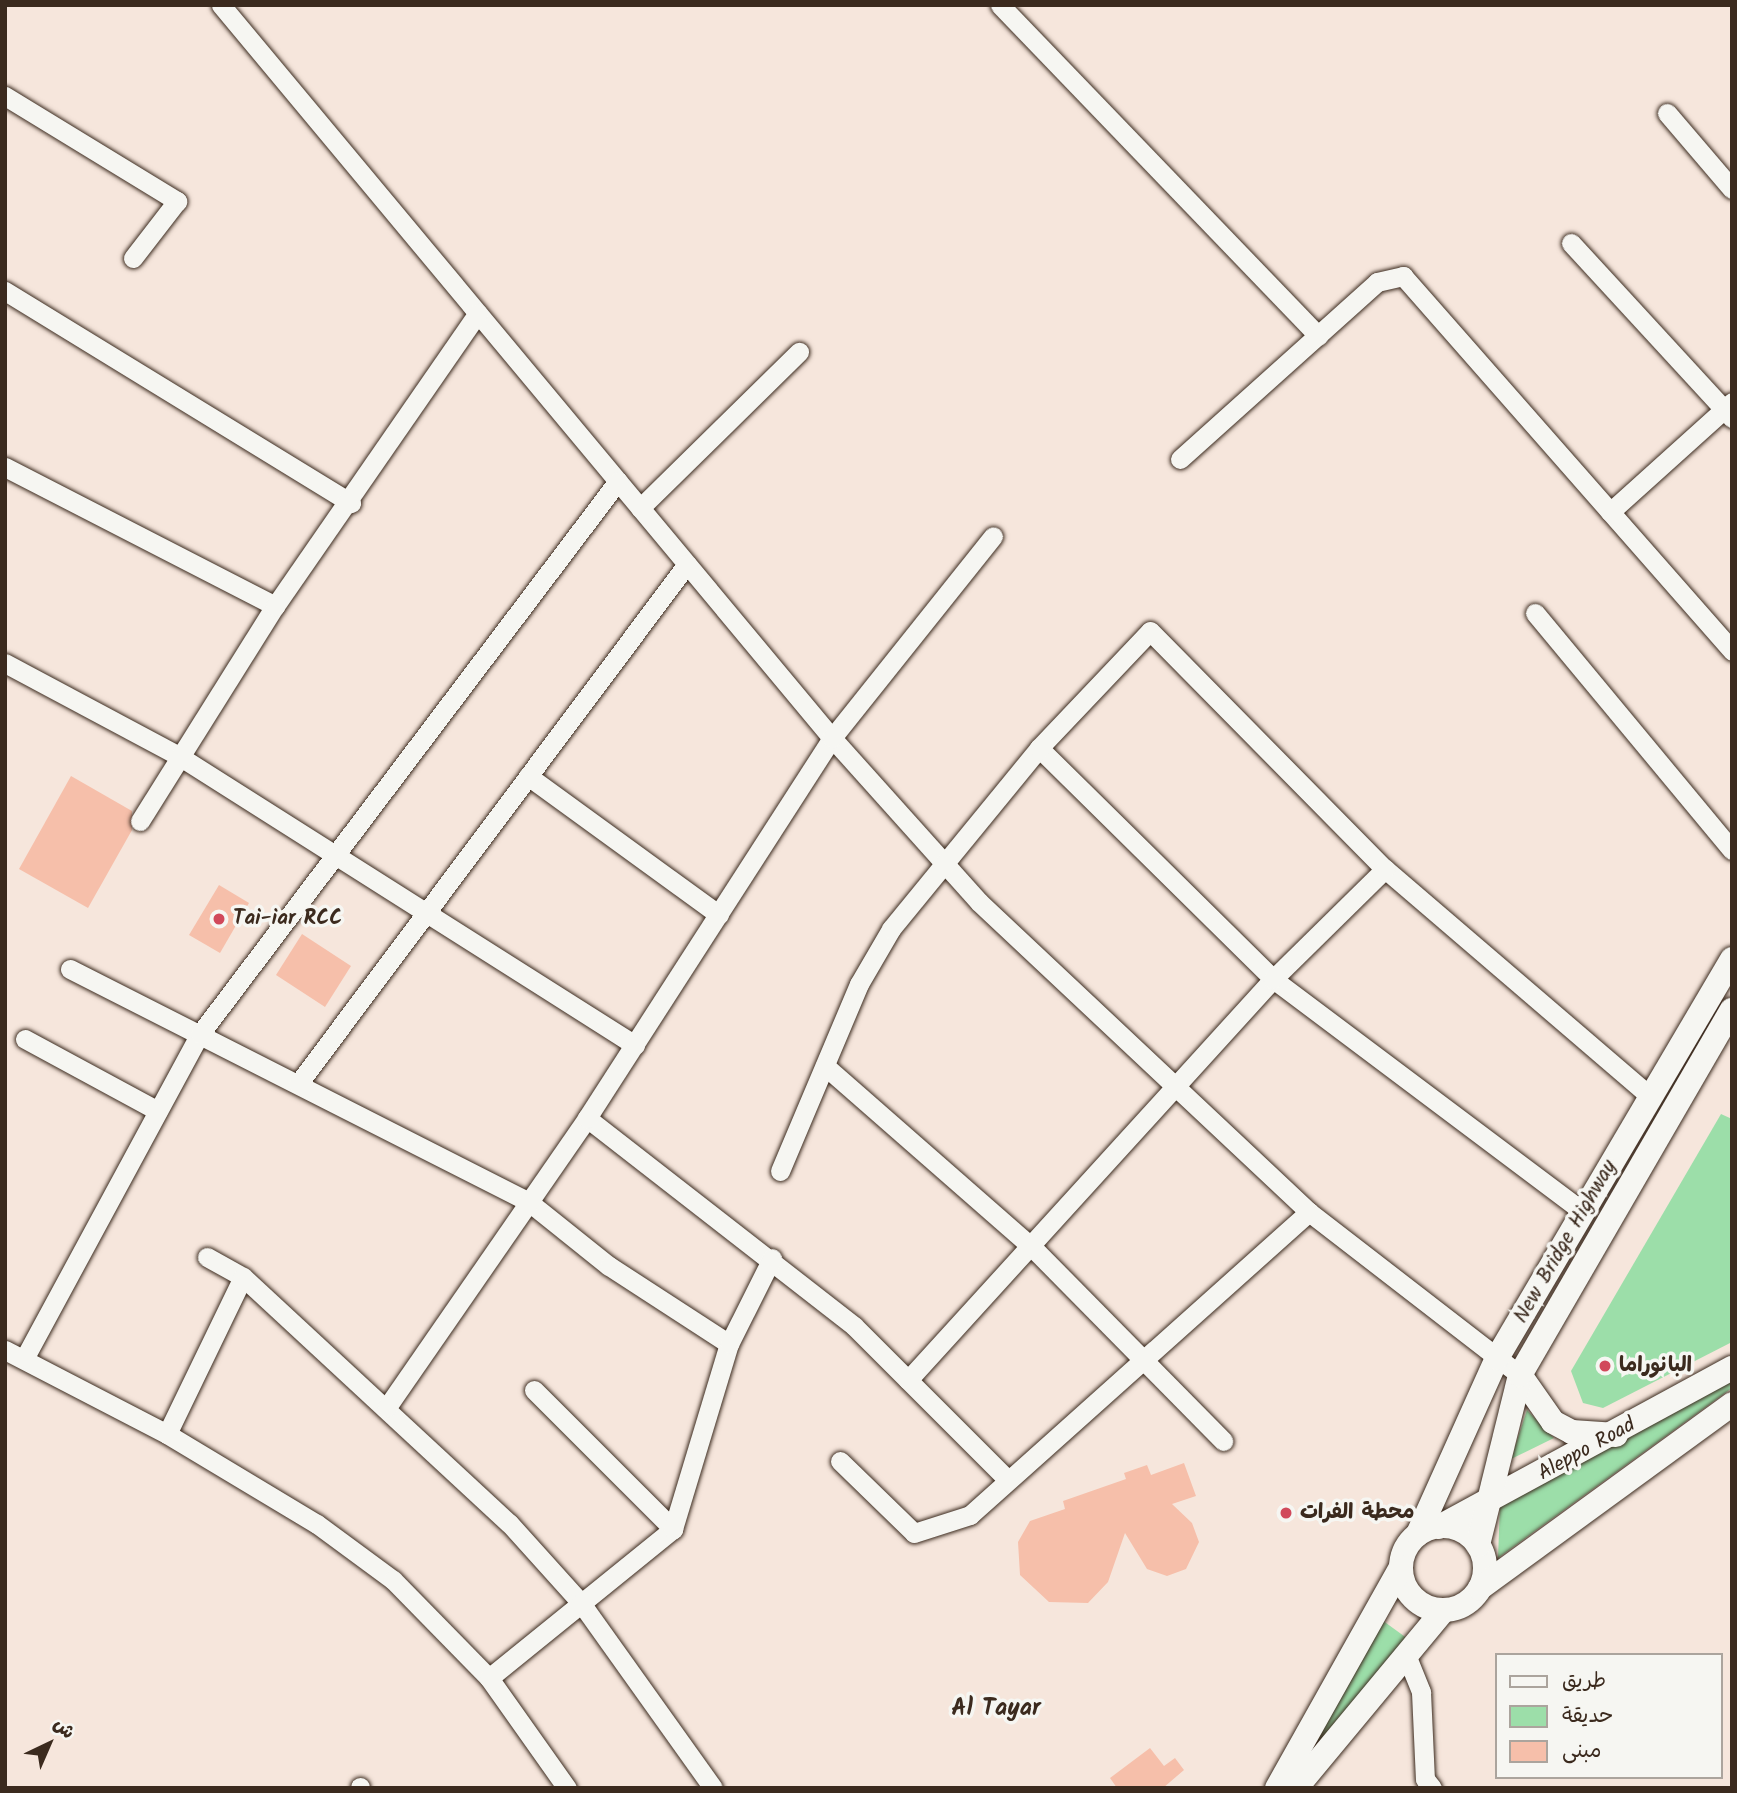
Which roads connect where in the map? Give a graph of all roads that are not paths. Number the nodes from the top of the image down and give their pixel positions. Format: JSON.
{"nodes":[{"id":1,"x":221,"y":5,"type":"edge"},
{"id":2,"x":1000,"y":5,"type":"edge"},
{"id":3,"x":5,"y":96,"type":"edge"},
{"id":4,"x":1667,"y":113,"type":"dead end"},
{"id":5,"x":1732,"y":190,"type":"edge"},
{"id":6,"x":1571,"y":243,"type":"dead end"},
{"id":7,"x":133,"y":258,"type":"dead end"},
{"id":8,"x":5,"y":291,"type":"edge"},
{"id":9,"x":478,"y":313,"type":"junction"},
{"id":10,"x":1318,"y":336,"type":"junction"},
{"id":11,"x":799,"y":352,"type":"dead end"},
{"id":12,"x":1729,"y":410,"type":"edge"},
{"id":13,"x":1180,"y":459,"type":"dead end"},
{"id":14,"x":5,"y":467,"type":"edge"},
{"id":15,"x":618,"y":481,"type":"junction"},
{"id":16,"x":351,"y":503,"type":"junction"},
{"id":17,"x":640,"y":508,"type":"junction"},
{"id":18,"x":1610,"y":512,"type":"junction"},
{"id":19,"x":993,"y":536,"type":"dead end"},
{"id":20,"x":687,"y":564,"type":"junction"},
{"id":21,"x":275,"y":606,"type":"junction"},
{"id":22,"x":1535,"y":612,"type":"dead end"},
{"id":23,"x":1732,"y":651,"type":"edge"},
{"id":24,"x":5,"y":663,"type":"edge"},
{"id":25,"x":832,"y":738,"type":"junction"},
{"id":26,"x":1039,"y":748,"type":"junction"},
{"id":27,"x":178,"y":756,"type":"junction"},
{"id":28,"x":528,"y":776,"type":"junction"},
{"id":29,"x":140,"y":821,"type":"dead end"},
{"id":30,"x":1732,"y":850,"type":"edge"},
{"id":31,"x":334,"y":852,"type":"junction"},
{"id":32,"x":943,"y":863,"type":"junction"},
{"id":33,"x":1385,"y":869,"type":"junction"},
{"id":34,"x":427,"y":911,"type":"junction"},
{"id":35,"x":719,"y":915,"type":"junction"},
{"id":36,"x":1732,"y":960,"type":"edge"},
{"id":37,"x":70,"y":970,"type":"dead end"},
{"id":38,"x":1273,"y":979,"type":"junction"},
{"id":39,"x":1732,"y":1010,"type":"edge"},
{"id":40,"x":200,"y":1034,"type":"junction"},
{"id":41,"x":25,"y":1039,"type":"dead end"},
{"id":42,"x":635,"y":1045,"type":"junction"},
{"id":43,"x":825,"y":1066,"type":"junction"},
{"id":44,"x":298,"y":1084,"type":"junction"},
{"id":45,"x":1179,"y":1089,"type":"junction"},
{"id":46,"x":1651,"y":1097,"type":"junction"},
{"id":47,"x":158,"y":1111,"type":"junction"},
{"id":48,"x":587,"y":1118,"type":"junction"},
{"id":49,"x":780,"y":1171,"type":"dead end"},
{"id":50,"x":529,"y":1202,"type":"junction"},
{"id":51,"x":1310,"y":1212,"type":"junction"},
{"id":52,"x":1583,"y":1212,"type":"junction"},
{"id":53,"x":1033,"y":1248,"type":"junction"},
{"id":54,"x":207,"y":1257,"type":"dead end"},
{"id":55,"x":772,"y":1258,"type":"junction"},
{"id":56,"x":243,"y":1277,"type":"junction"},
{"id":57,"x":729,"y":1344,"type":"junction"},
{"id":58,"x":5,"y":1350,"type":"edge"},
{"id":59,"x":1141,"y":1357,"type":"junction"},
{"id":60,"x":1497,"y":1358,"type":"junction"},
{"id":61,"x":24,"y":1359,"type":"junction"},
{"id":62,"x":1732,"y":1368,"type":"edge"},
{"id":63,"x":1520,"y":1376,"type":"junction"},
{"id":64,"x":908,"y":1380,"type":"junction"},
{"id":65,"x":534,"y":1390,"type":"dead end"},
{"id":66,"x":1732,"y":1404,"type":"edge"},
{"id":67,"x":387,"y":1407,"type":"junction"},
{"id":68,"x":167,"y":1434,"type":"junction"},
{"id":69,"x":1616,"y":1435,"type":"junction"},
{"id":70,"x":1223,"y":1441,"type":"dead end"},
{"id":71,"x":840,"y":1461,"type":"dead end"},
{"id":72,"x":1007,"y":1479,"type":"junction"},
{"id":73,"x":1484,"y":1507,"type":"junction"},
{"id":74,"x":673,"y":1530,"type":"junction"},
{"id":75,"x":1429,"y":1531,"type":"junction"},
{"id":76,"x":1478,"y":1545,"type":"junction"},
{"id":77,"x":1401,"y":1567,"type":"junction"},
{"id":78,"x":1480,"y":1588,"type":"junction"},
{"id":79,"x":581,"y":1603,"type":"junction"},
{"id":80,"x":1444,"y":1611,"type":"junction"},
{"id":81,"x":1407,"y":1657,"type":"junction"},
{"id":82,"x":489,"y":1678,"type":"junction"},
{"id":83,"x":567,"y":1788,"type":"edge"},
{"id":84,"x":713,"y":1788,"type":"edge"},
{"id":85,"x":1277,"y":1788,"type":"edge"},
{"id":86,"x":1296,"y":1788,"type":"edge"},
{"id":87,"x":1432,"y":1788,"type":"edge"}],
"edges":[{"from":1,"to":9,"type":"street"},
{"from":2,"to":10,"type":"street"},
{"from":3,"to":7,"type":"street"},
{"from":4,"to":5,"type":"street"},
{"from":6,"to":12,"type":"street"},
{"from":8,"to":16,"type":"street"},
{"from":9,"to":15,"type":"street"},
{"from":9,"to":16,"type":"street"},
{"from":10,"to":13,"type":"street"},
{"from":10,"to":18,"type":"street"},
{"from":11,"to":17,"type":"street"},
{"from":12,"to":18,"type":"street"},
{"from":14,"to":21,"type":"street"},
{"from":15,"to":17,"type":"street"},
{"from":15,"to":31,"type":"street"},
{"from":16,"to":21,"type":"street"},
{"from":17,"to":20,"type":"street"},
{"from":18,"to":23,"type":"street"},
{"from":19,"to":25,"type":"street"},
{"from":20,"to":25,"type":"street"},
{"from":20,"to":28,"type":"street"},
{"from":21,"to":27,"type":"street"},
{"from":22,"to":30,"type":"street"},
{"from":24,"to":27,"type":"street"},
{"from":25,"to":32,"type":"street"},
{"from":25,"to":35,"type":"street"},
{"from":26,"to":32,"type":"street"},
{"from":26,"to":33,"type":"street"},
{"from":26,"to":38,"type":"street"},
{"from":27,"to":29,"type":"street"},
{"from":27,"to":31,"type":"street"},
{"from":28,"to":34,"type":"street"},
{"from":28,"to":35,"type":"street"},
{"from":31,"to":34,"type":"street"},
{"from":31,"to":40,"type":"street"},
{"from":32,"to":43,"type":"street"},
{"from":32,"to":45,"type":"street"},
{"from":33,"to":38,"type":"street"},
{"from":33,"to":46,"type":"street"},
{"from":34,"to":42,"type":"street"},
{"from":34,"to":44,"type":"street"},
{"from":35,"to":42,"type":"street"},
{"from":36,"to":46,"type":"main road","name":"New Bridge Highway"},
{"from":37,"to":40,"type":"street"},
{"from":38,"to":45,"type":"street"},
{"from":38,"to":52,"type":"street"},
{"from":39,"to":63,"type":"main road","name":"New Bridge Highway"},
{"from":40,"to":44,"type":"street"},
{"from":40,"to":47,"type":"street"},
{"from":41,"to":47,"type":"street"},
{"from":42,"to":48,"type":"street"},
{"from":43,"to":49,"type":"street"},
{"from":43,"to":53,"type":"street"},
{"from":44,"to":50,"type":"street"},
{"from":45,"to":51,"type":"street"},
{"from":45,"to":53,"type":"street"},
{"from":46,"to":52,"type":"main road","name":"New Bridge Highway"},
{"from":47,"to":61,"type":"street"},
{"from":48,"to":50,"type":"street"},
{"from":48,"to":55,"type":"street"},
{"from":50,"to":57,"type":"street"},
{"from":50,"to":67,"type":"street"},
{"from":51,"to":59,"type":"street"},
{"from":51,"to":60,"type":"street"},
{"from":52,"to":60,"type":"main road","name":"New Bridge Highway"},
{"from":53,"to":59,"type":"street"},
{"from":53,"to":64,"type":"street"},
{"from":54,"to":56,"type":"street"},
{"from":55,"to":57,"type":"street"},
{"from":55,"to":64,"type":"street"},
{"from":56,"to":67,"type":"street"},
{"from":56,"to":68,"type":"street"},
{"from":57,"to":74,"type":"street"},
{"from":58,"to":61,"type":"street"},
{"from":59,"to":70,"type":"street"},
{"from":59,"to":72,"type":"street"},
{"from":60,"to":63,"type":"street"},
{"from":60,"to":75,"type":"main road","name":"New Bridge Highway"},
{"from":61,"to":68,"type":"street"},
{"from":62,"to":69,"type":"main road","name":"Aleppo Road"},
{"from":63,"to":69,"type":"main road"},
{"from":63,"to":73,"type":"main road","name":"New Bridge Highway"},
{"from":64,"to":72,"type":"street"},
{"from":65,"to":74,"type":"street"},
{"from":66,"to":78,"type":"main road","name":"Aleppo Road"},
{"from":67,"to":79,"type":"street"},
{"from":68,"to":82,"type":"street"},
{"from":69,"to":73,"type":"main road","name":"Aleppo Road"},
{"from":71,"to":72,"type":"street"},
{"from":73,"to":75,"type":"main road","name":"Aleppo Road"},
{"from":73,"to":76,"type":"main road","name":"New Bridge Highway"},
{"from":74,"to":79,"type":"street"},
{"from":75,"to":76,"type":"main road"},
{"from":75,"to":77,"type":"main road"},
{"from":76,"to":78,"type":"main road"},
{"from":77,"to":80,"type":"main road"},
{"from":77,"to":85,"type":"main road"},
{"from":78,"to":80,"type":"main road"},
{"from":79,"to":82,"type":"street"},
{"from":79,"to":84,"type":"street"},
{"from":80,"to":81,"type":"main road"},
{"from":81,"to":86,"type":"main road"},
{"from":81,"to":87,"type":"street"},
{"from":82,"to":83,"type":"street"}]}
